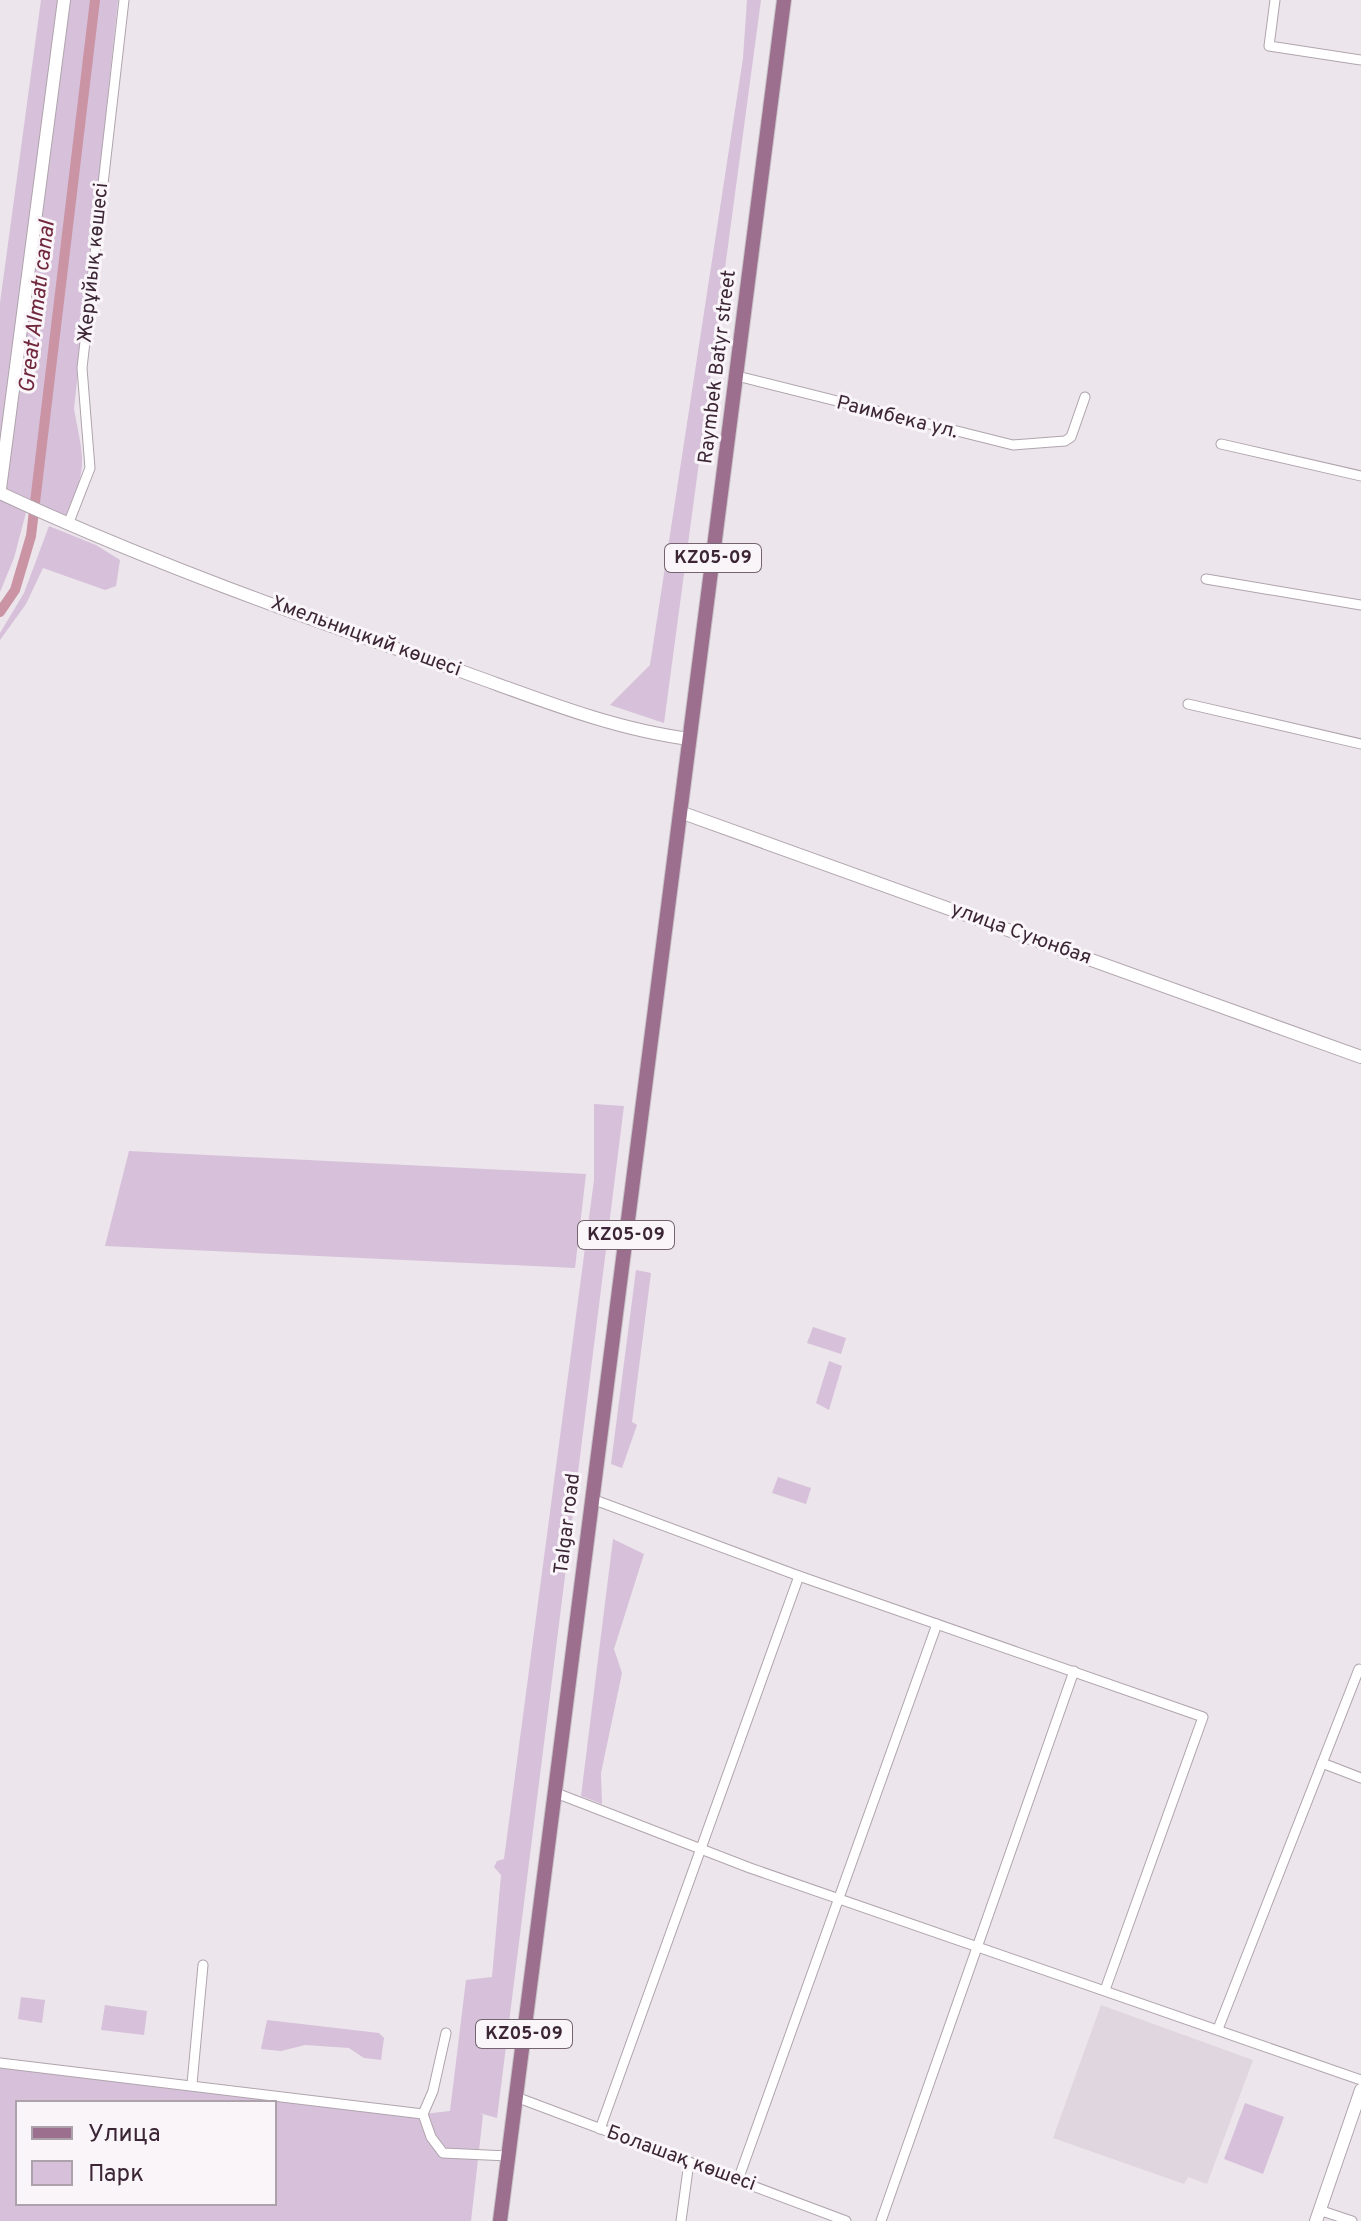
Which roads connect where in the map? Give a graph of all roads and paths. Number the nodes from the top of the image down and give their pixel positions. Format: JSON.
{"nodes":[{"id":1,"x":64,"y":0,"type":"edge"},
{"id":2,"x":124,"y":0,"type":"edge"},
{"id":3,"x":784,"y":0,"type":"edge"},
{"id":4,"x":1275,"y":0,"type":"edge"},
{"id":5,"x":1361,"y":60,"type":"edge"},
{"id":6,"x":737,"y":376,"type":"junction"},
{"id":7,"x":1085,"y":397,"type":"dead end"},
{"id":8,"x":1221,"y":444,"type":"dead end"},
{"id":9,"x":1361,"y":476,"type":"edge"},
{"id":10,"x":0,"y":491,"type":"edge"},
{"id":11,"x":69,"y":522,"type":"junction"},
{"id":12,"x":1206,"y":579,"type":"dead end"},
{"id":13,"x":1361,"y":605,"type":"edge"},
{"id":14,"x":1188,"y":704,"type":"dead end"},
{"id":15,"x":690,"y":739,"type":"junction"},
{"id":16,"x":1361,"y":744,"type":"edge"},
{"id":17,"x":680,"y":812,"type":"junction"},
{"id":18,"x":1361,"y":1057,"type":"edge"},
{"id":19,"x":592,"y":1499,"type":"junction"},
{"id":20,"x":799,"y":1576,"type":"junction"},
{"id":21,"x":937,"y":1624,"type":"junction"},
{"id":22,"x":1359,"y":1669,"type":"edge"},
{"id":23,"x":1074,"y":1671,"type":"junction"},
{"id":24,"x":1322,"y":1763,"type":"junction"},
{"id":25,"x":1361,"y":1778,"type":"edge"},
{"id":26,"x":556,"y":1793,"type":"junction"},
{"id":27,"x":700,"y":1850,"type":"junction"},
{"id":28,"x":839,"y":1898,"type":"junction"},
{"id":29,"x":975,"y":1947,"type":"junction"},
{"id":30,"x":203,"y":1965,"type":"dead end"},
{"id":31,"x":1105,"y":1990,"type":"junction"},
{"id":32,"x":1218,"y":2029,"type":"junction"},
{"id":33,"x":446,"y":2033,"type":"dead end"},
{"id":34,"x":0,"y":2063,"type":"edge"},
{"id":35,"x":1361,"y":2080,"type":"edge"},
{"id":36,"x":192,"y":2084,"type":"junction"},
{"id":37,"x":1361,"y":2090,"type":"edge"},
{"id":38,"x":516,"y":2097,"type":"junction"},
{"id":39,"x":423,"y":2114,"type":"junction"},
{"id":40,"x":600,"y":2129,"type":"junction"},
{"id":41,"x":508,"y":2156,"type":"junction"},
{"id":42,"x":689,"y":2162,"type":"junction"},
{"id":43,"x":738,"y":2180,"type":"junction"},
{"id":44,"x":1318,"y":2215,"type":"edge"},
{"id":45,"x":500,"y":2221,"type":"edge"},
{"id":46,"x":681,"y":2221,"type":"edge"},
{"id":47,"x":846,"y":2221,"type":"edge"},
{"id":48,"x":881,"y":2221,"type":"edge"},
{"id":49,"x":1352,"y":2221,"type":"edge"}],
"edges":[{"from":1,"to":10,"type":"street"},
{"from":2,"to":11,"type":"street","name":"Жерұйық көшесі"},
{"from":3,"to":6,"type":"main road","name":"Raymbek Batyr street","number":"KZ05-09"},
{"from":4,"to":5,"type":"street"},
{"from":6,"to":7,"type":"street","name":"Раимбека ул."},
{"from":6,"to":15,"type":"main road","name":"Raymbek Batyr street","number":"KZ05-09"},
{"from":8,"to":9,"type":"street"},
{"from":10,"to":11,"type":"street","name":"Хмельницкий көшесі"},
{"from":11,"to":15,"type":"street","name":"Хмельницкий көшесі"},
{"from":12,"to":13,"type":"street"},
{"from":14,"to":16,"type":"street"},
{"from":15,"to":17,"type":"main road","number":"KZ05-09"},
{"from":17,"to":18,"type":"street","name":"улица Суюнбая"},
{"from":17,"to":19,"type":"main road","number":"KZ05-09"},
{"from":19,"to":20,"type":"street"},
{"from":19,"to":26,"type":"main road","name":"Talgar road","number":"KZ05-09"},
{"from":20,"to":21,"type":"street"},
{"from":20,"to":27,"type":"street"},
{"from":21,"to":23,"type":"street"},
{"from":21,"to":28,"type":"street"},
{"from":22,"to":24,"type":"street"},
{"from":23,"to":29,"type":"street"},
{"from":23,"to":31,"type":"street"},
{"from":24,"to":25,"type":"street"},
{"from":24,"to":32,"type":"street"},
{"from":26,"to":27,"type":"street"},
{"from":26,"to":38,"type":"main road","name":"Talgar road","number":"KZ05-09"},
{"from":27,"to":28,"type":"street"},
{"from":27,"to":40,"type":"street"},
{"from":28,"to":29,"type":"street"},
{"from":28,"to":43,"type":"street"},
{"from":29,"to":31,"type":"street"},
{"from":29,"to":48,"type":"street"},
{"from":30,"to":36,"type":"street"},
{"from":31,"to":32,"type":"street"},
{"from":32,"to":35,"type":"street"},
{"from":33,"to":39,"type":"street"},
{"from":34,"to":36,"type":"street"},
{"from":36,"to":39,"type":"street"},
{"from":37,"to":44,"type":"street"},
{"from":38,"to":40,"type":"street","name":"Болашақ көшесі"},
{"from":38,"to":41,"type":"main road","name":"Talgar road","number":"KZ05-09"},
{"from":39,"to":41,"type":"street"},
{"from":40,"to":42,"type":"street","name":"Болашақ көшесі"},
{"from":41,"to":45,"type":"main road","name":"Talgar road","number":"KZ05-09"},
{"from":42,"to":43,"type":"street","name":"Болашақ көшесі"},
{"from":42,"to":46,"type":"street"},
{"from":43,"to":47,"type":"street","name":"Болашақ көшесі"},
{"from":44,"to":49,"type":"street"}]}
